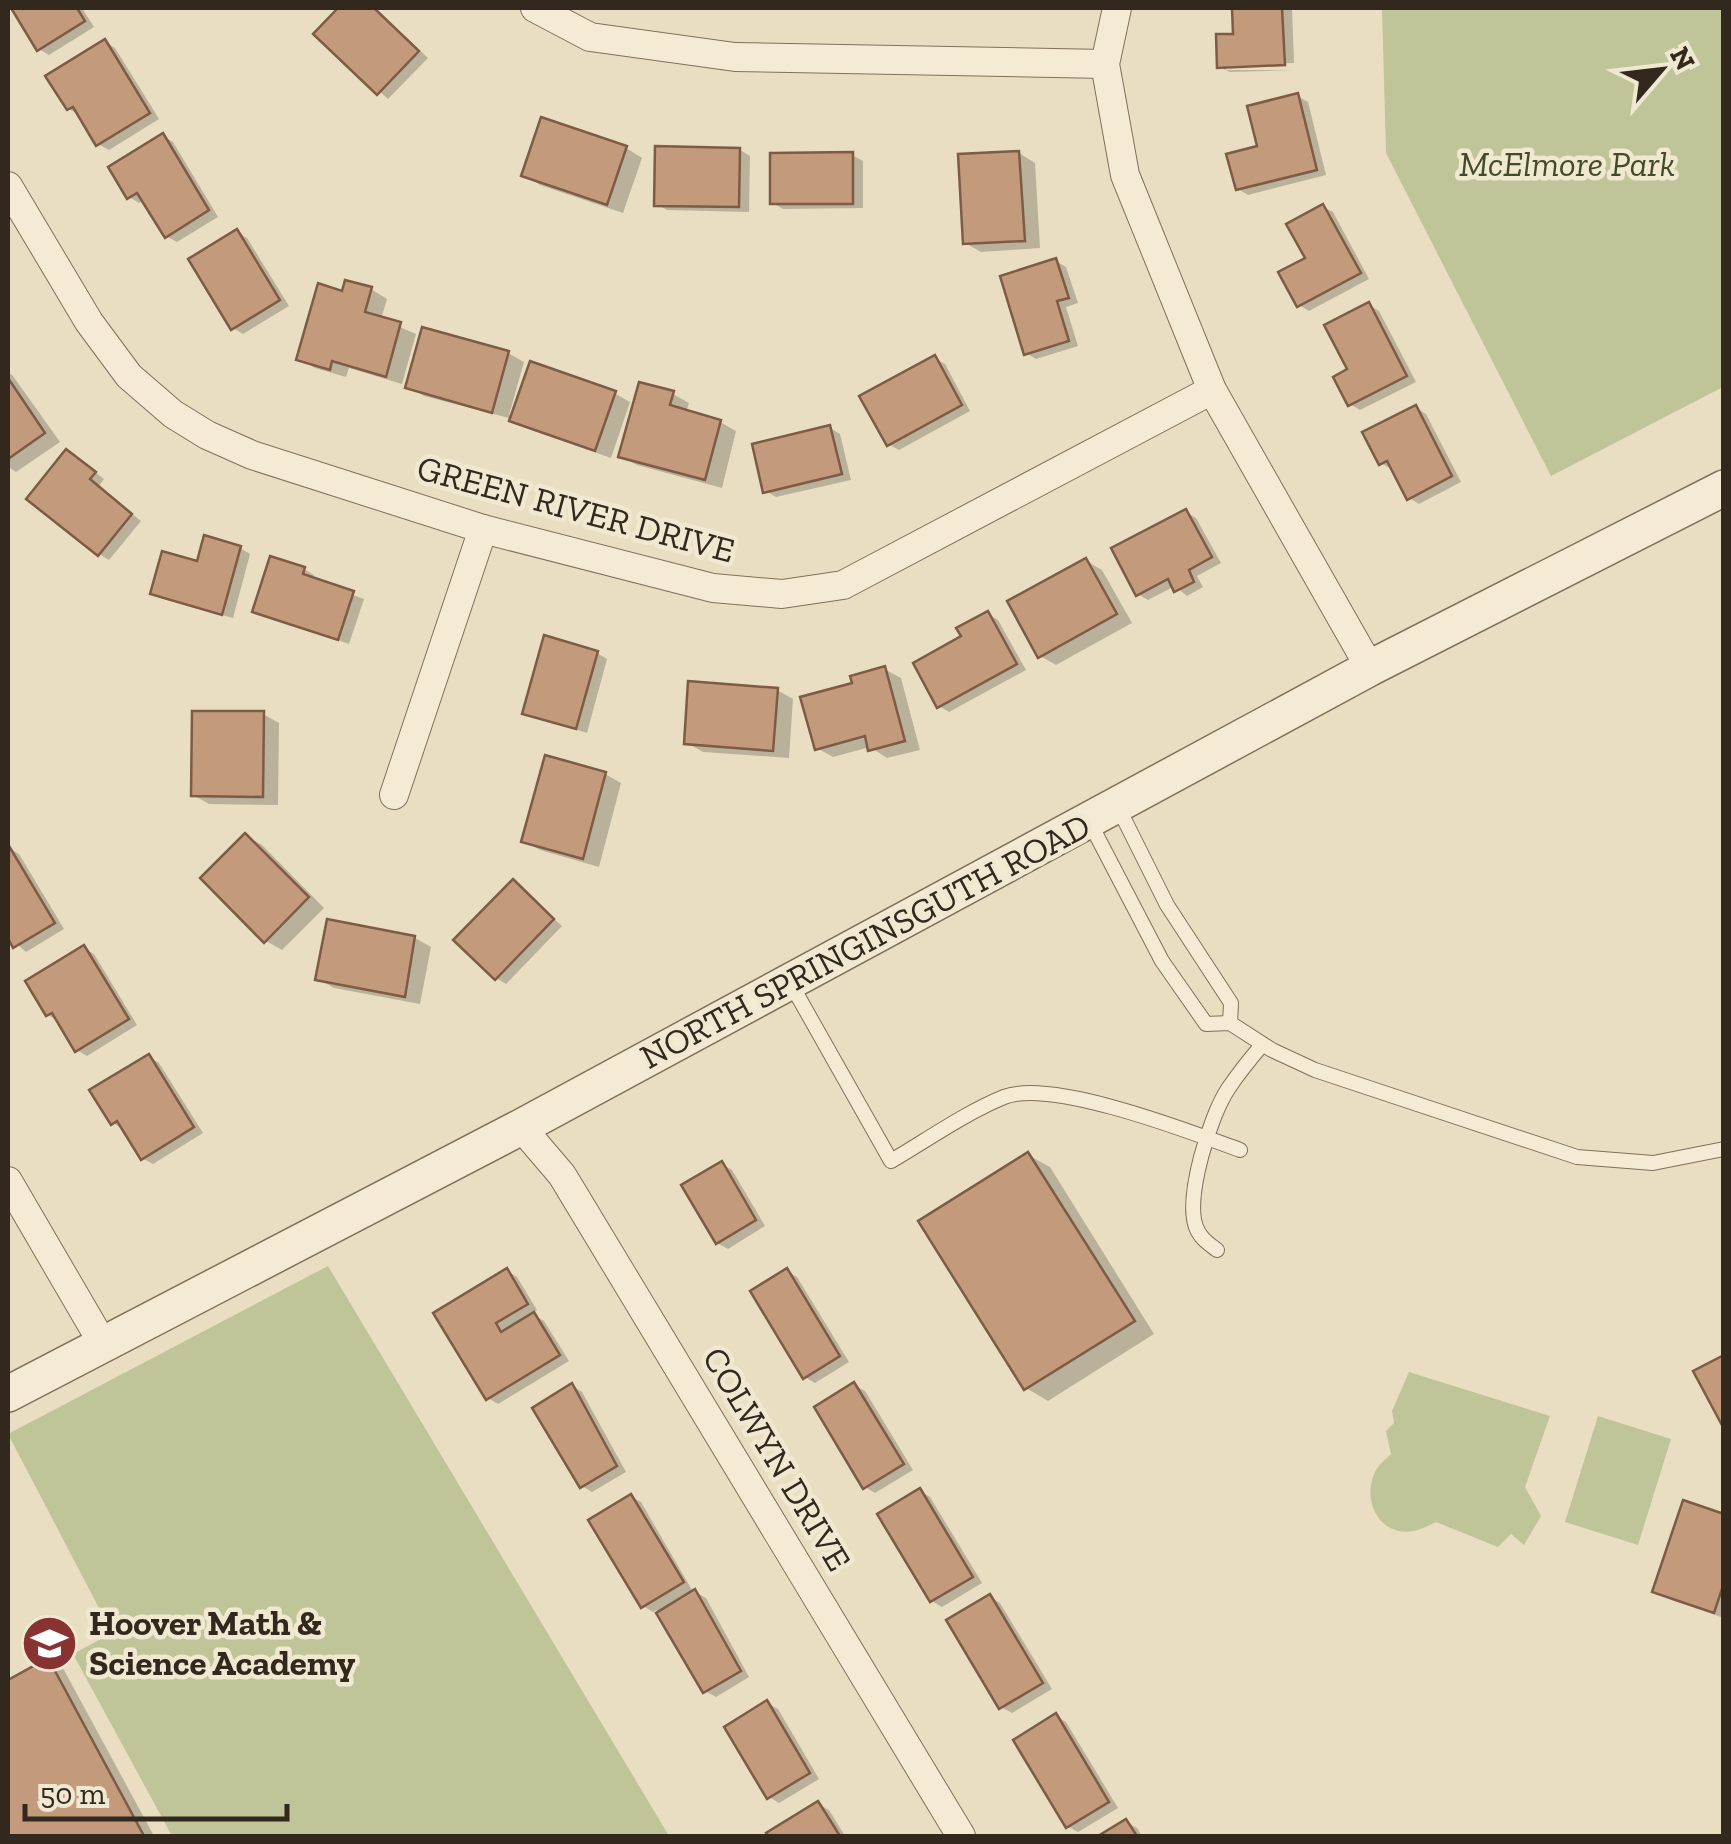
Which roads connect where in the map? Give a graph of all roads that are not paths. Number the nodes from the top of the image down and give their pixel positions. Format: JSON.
{"nodes":[{"id":1,"x":535,"y":8,"type":"edge"},
{"id":2,"x":1118,"y":8,"type":"edge"},
{"id":3,"x":1105,"y":64,"type":"junction"},
{"id":4,"x":8,"y":186,"type":"edge"},
{"id":5,"x":1212,"y":390,"type":"junction"},
{"id":6,"x":1724,"y":488,"type":"edge"},
{"id":7,"x":483,"y":529,"type":"junction"},
{"id":8,"x":1370,"y":668,"type":"junction"},
{"id":9,"x":394,"y":795,"type":"dead end"},
{"id":10,"x":1103,"y":812,"type":"junction"},
{"id":11,"x":790,"y":982,"type":"junction"},
{"id":12,"x":1230,"y":1023,"type":"junction"},
{"id":13,"x":1262,"y":1045,"type":"junction"},
{"id":14,"x":521,"y":1127,"type":"junction"},
{"id":15,"x":1208,"y":1138,"type":"junction"},
{"id":16,"x":1724,"y":1149,"type":"edge"},
{"id":17,"x":1240,"y":1150,"type":"dead end"},
{"id":18,"x":8,"y":1181,"type":"edge"},
{"id":19,"x":1217,"y":1250,"type":"dead end"},
{"id":20,"x":103,"y":1344,"type":"junction"},
{"id":21,"x":8,"y":1394,"type":"edge"},
{"id":22,"x":961,"y":1836,"type":"edge"}],
"edges":[{"from":1,"to":3,"type":"street"},
{"from":2,"to":3,"type":"street"},
{"from":3,"to":5,"type":"street"},
{"from":4,"to":7,"type":"street","name":"GREEN RIVER DRIVE"},
{"from":5,"to":7,"type":"street","name":"GREEN RIVER DRIVE"},
{"from":5,"to":8,"type":"street"},
{"from":6,"to":8,"type":"street","name":"NORTH SPRINGINSGUTH ROAD"},
{"from":7,"to":9,"type":"street"},
{"from":8,"to":10,"type":"street","name":"NORTH SPRINGINSGUTH ROAD"},
{"from":10,"to":11,"type":"street","name":"NORTH SPRINGINSGUTH ROAD"},
{"from":10,"to":12,"type":"lane"},
{"from":10,"to":12,"type":"lane"},
{"from":11,"to":14,"type":"street","name":"NORTH SPRINGINSGUTH ROAD"},
{"from":11,"to":15,"type":"lane"},
{"from":12,"to":13,"type":"lane"},
{"from":13,"to":15,"type":"lane"},
{"from":13,"to":16,"type":"lane"},
{"from":14,"to":20,"type":"street","name":"NORTH SPRINGINSGUTH ROAD"},
{"from":14,"to":22,"type":"street","name":"COLWYN DRIVE"},
{"from":15,"to":17,"type":"lane"},
{"from":15,"to":19,"type":"lane"},
{"from":18,"to":20,"type":"street"},
{"from":20,"to":21,"type":"street","name":"NORTH SPRINGINSGUTH ROAD"}]}
